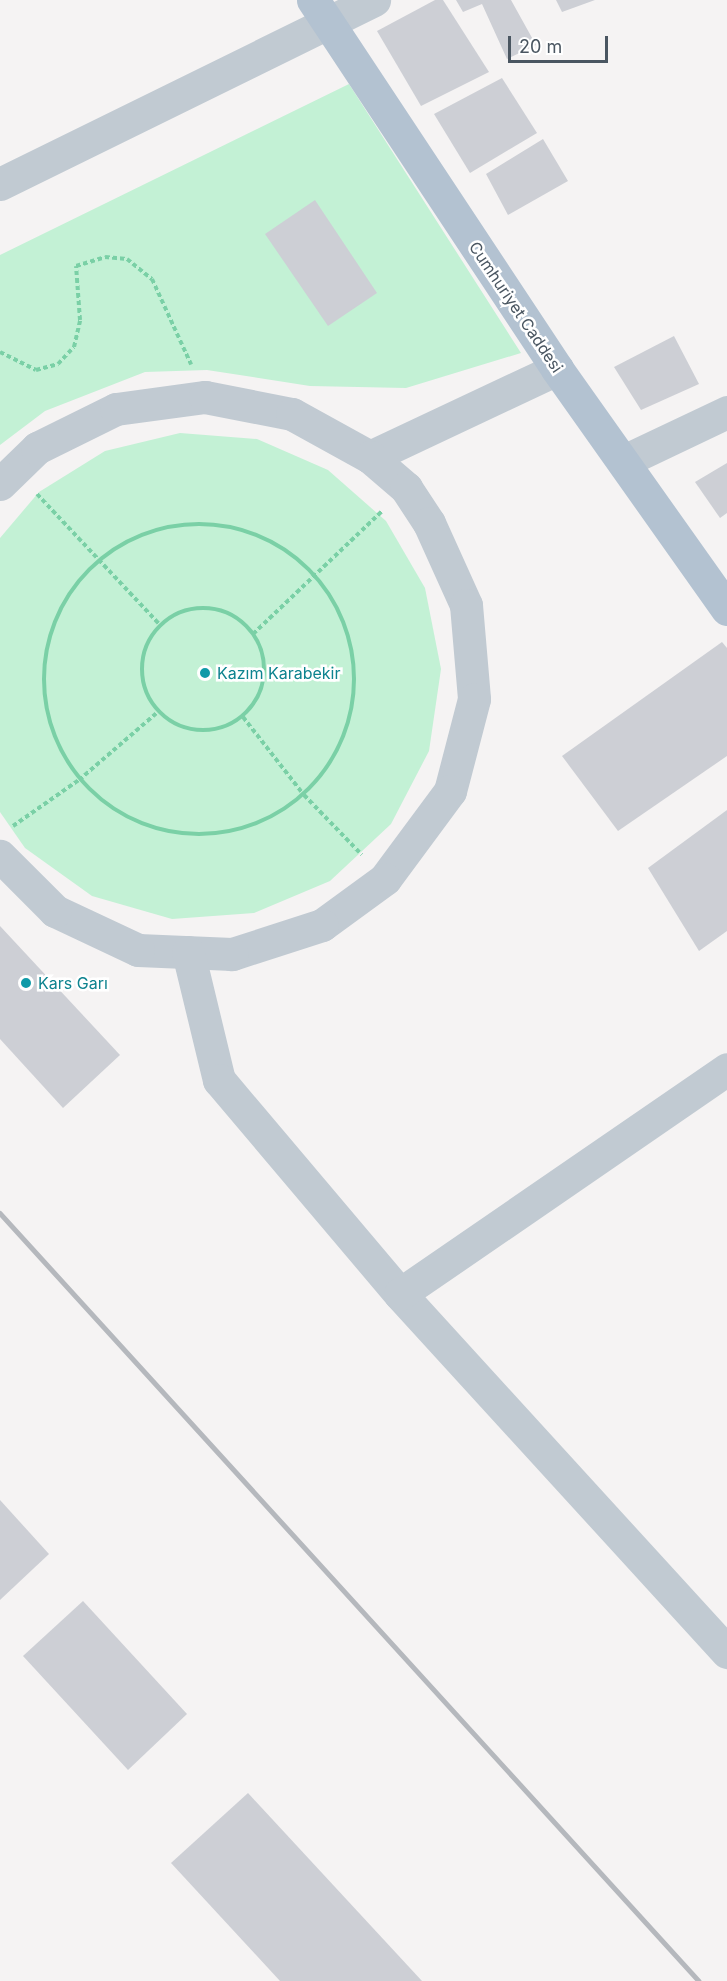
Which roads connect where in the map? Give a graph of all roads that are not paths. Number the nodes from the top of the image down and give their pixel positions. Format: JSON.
{"nodes":[{"id":1,"x":374,"y":0,"type":"edge"},
{"id":2,"x":321,"y":11,"type":"edge"},
{"id":3,"x":0,"y":184,"type":"edge"},
{"id":4,"x":558,"y":369,"type":"junction"},
{"id":5,"x":727,"y":412,"type":"edge"},
{"id":6,"x":370,"y":457,"type":"junction"},
{"id":7,"x":624,"y":461,"type":"junction"},
{"id":8,"x":7,"y":477,"type":"edge"},
{"id":9,"x":727,"y":609,"type":"edge"},
{"id":10,"x":5,"y":842,"type":"edge"},
{"id":11,"x":188,"y":952,"type":"junction"},
{"id":12,"x":727,"y":1069,"type":"edge"},
{"id":13,"x":400,"y":1294,"type":"junction"},
{"id":14,"x":727,"y":1652,"type":"edge"}],
"edges":[{"from":1,"to":2,"type":"street"},
{"from":2,"to":3,"type":"street"},
{"from":2,"to":4,"type":"main road","name":"Cumhuriyet Caddesi"},
{"from":4,"to":6,"type":"street"},
{"from":4,"to":7,"type":"main road","name":"Cumhuriyet Caddesi"},
{"from":5,"to":7,"type":"street"},
{"from":6,"to":8,"type":"street"},
{"from":6,"to":11,"type":"street"},
{"from":7,"to":9,"type":"main road","name":"Cumhuriyet Caddesi"},
{"from":10,"to":11,"type":"street"},
{"from":11,"to":13,"type":"street"},
{"from":12,"to":13,"type":"street"},
{"from":13,"to":14,"type":"street"}]}
